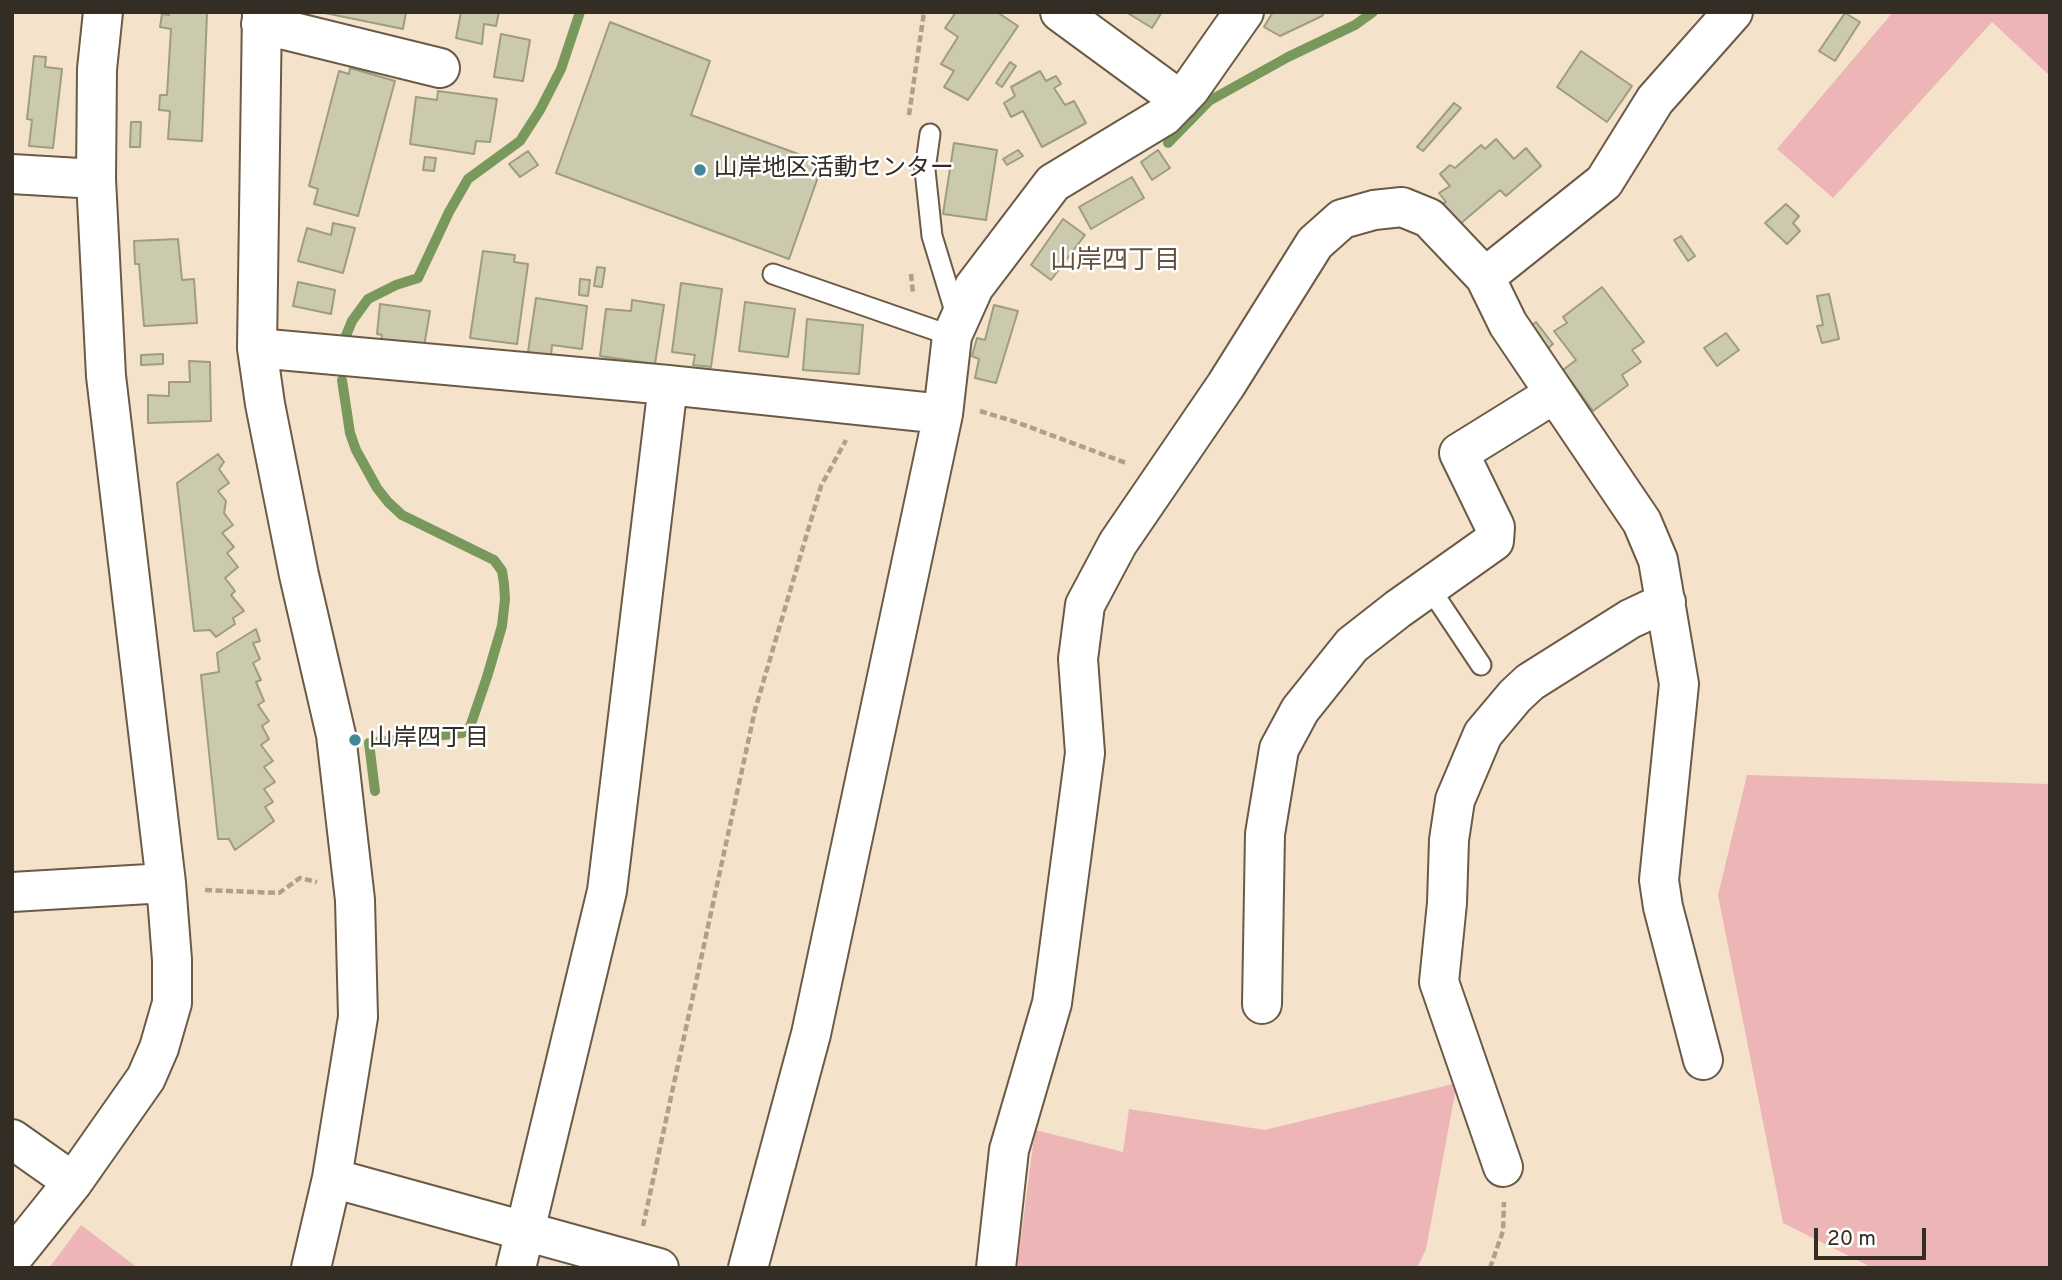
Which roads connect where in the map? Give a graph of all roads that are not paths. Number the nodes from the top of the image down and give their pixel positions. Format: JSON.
{"nodes":[{"id":1,"x":103,"y":12,"type":"edge"},
{"id":2,"x":1060,"y":12,"type":"edge"},
{"id":3,"x":1244,"y":12,"type":"edge"},
{"id":4,"x":1733,"y":12,"type":"edge"},
{"id":5,"x":262,"y":18,"type":"edge"},
{"id":6,"x":440,"y":68,"type":"dead end"},
{"id":7,"x":1180,"y":100,"type":"junction"},
{"id":8,"x":930,"y":134,"type":"dead end"},
{"id":9,"x":12,"y":174,"type":"edge"},
{"id":10,"x":96,"y":179,"type":"junction"},
{"id":11,"x":773,"y":275,"type":"dead end"},
{"id":12,"x":1485,"y":277,"type":"junction"},
{"id":13,"x":955,"y":329,"type":"junction"},
{"id":14,"x":257,"y":348,"type":"junction"},
{"id":15,"x":668,"y":385,"type":"junction"},
{"id":16,"x":1554,"y":394,"type":"junction"},
{"id":17,"x":956,"y":411,"type":"junction"},
{"id":18,"x":1429,"y":587,"type":"junction"},
{"id":19,"x":1667,"y":602,"type":"junction"},
{"id":20,"x":1481,"y":665,"type":"dead end"},
{"id":21,"x":166,"y":883,"type":"junction"},
{"id":22,"x":12,"y":892,"type":"edge"},
{"id":23,"x":1262,"y":1004,"type":"dead end"},
{"id":24,"x":1703,"y":1060,"type":"dead end"},
{"id":25,"x":12,"y":1139,"type":"edge"},
{"id":26,"x":1503,"y":1167,"type":"road end"},
{"id":27,"x":332,"y":1178,"type":"junction"},
{"id":28,"x":72,"y":1182,"type":"junction"},
{"id":29,"x":521,"y":1250,"type":"edge"},
{"id":30,"x":12,"y":1258,"type":"edge"},
{"id":31,"x":647,"y":1264,"type":"edge"},
{"id":32,"x":311,"y":1268,"type":"edge"},
{"id":33,"x":748,"y":1268,"type":"edge"},
{"id":34,"x":996,"y":1268,"type":"edge"}],
"edges":[{"from":1,"to":10,"type":"street"},
{"from":2,"to":7,"type":"street"},
{"from":3,"to":7,"type":"street"},
{"from":4,"to":12,"type":"street"},
{"from":5,"to":6,"type":"street"},
{"from":5,"to":14,"type":"street"},
{"from":7,"to":13,"type":"street"},
{"from":8,"to":13,"type":"lane"},
{"from":9,"to":10,"type":"street"},
{"from":10,"to":21,"type":"street"},
{"from":11,"to":13,"type":"lane"},
{"from":12,"to":16,"type":"street"},
{"from":12,"to":34,"type":"street"},
{"from":13,"to":17,"type":"street"},
{"from":14,"to":15,"type":"street"},
{"from":14,"to":27,"type":"street"},
{"from":15,"to":17,"type":"street"},
{"from":15,"to":29,"type":"street"},
{"from":16,"to":18,"type":"street"},
{"from":16,"to":19,"type":"street"},
{"from":17,"to":33,"type":"street"},
{"from":18,"to":20,"type":"lane"},
{"from":18,"to":23,"type":"street"},
{"from":19,"to":24,"type":"street"},
{"from":19,"to":26,"type":"street"},
{"from":21,"to":22,"type":"street"},
{"from":21,"to":28,"type":"street"},
{"from":25,"to":28,"type":"street"},
{"from":27,"to":29,"type":"street"},
{"from":27,"to":32,"type":"street"},
{"from":28,"to":30,"type":"street"},
{"from":29,"to":31,"type":"street"}]}
